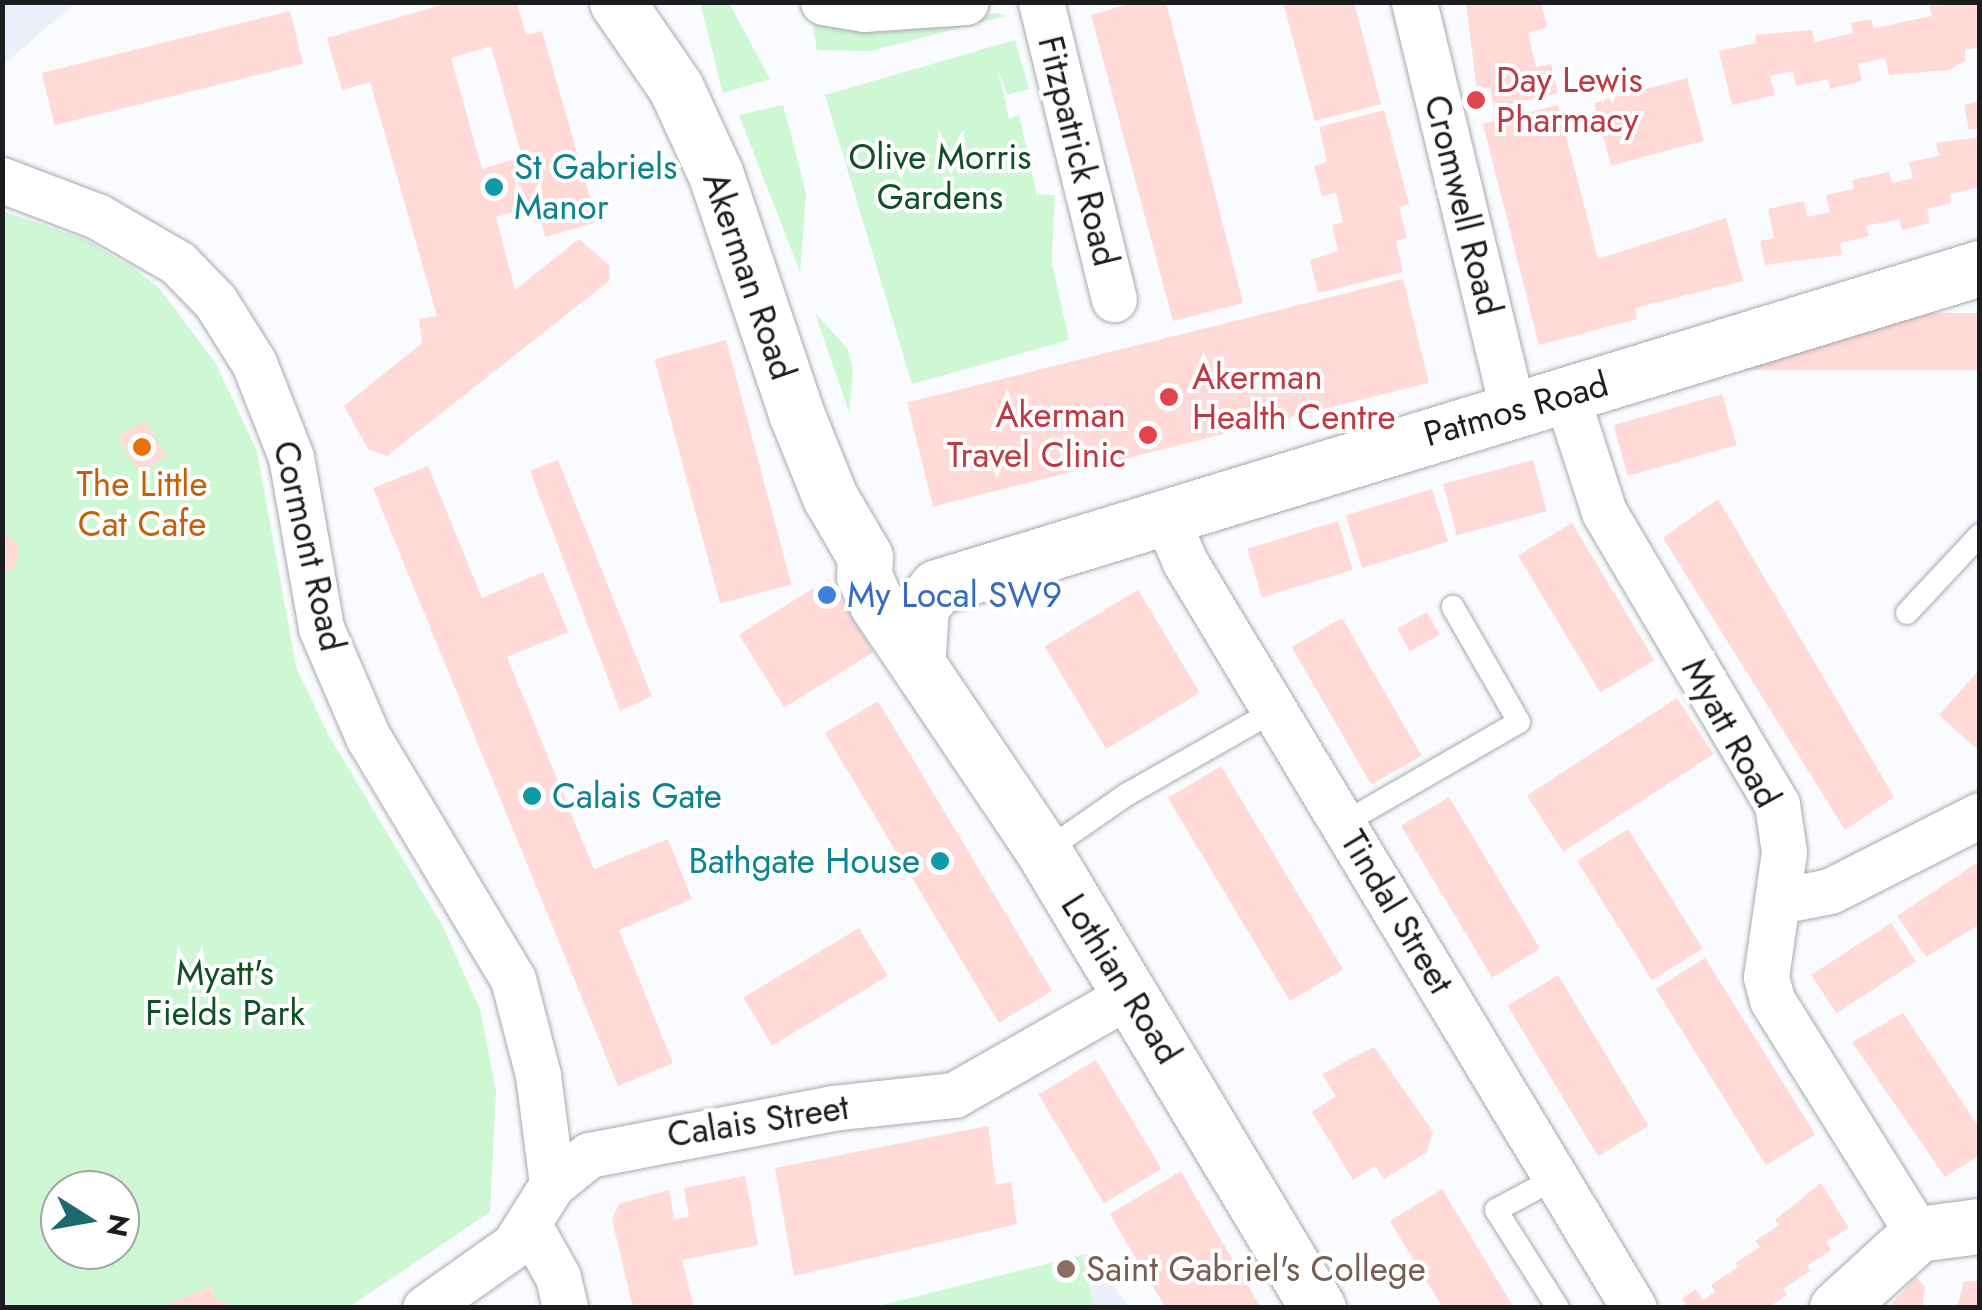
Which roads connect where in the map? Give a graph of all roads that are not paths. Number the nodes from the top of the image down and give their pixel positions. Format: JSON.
{"nodes":[{"id":1,"x":617,"y":2,"type":"edge"},
{"id":2,"x":822,"y":2,"type":"edge"},
{"id":3,"x":966,"y":2,"type":"edge"},
{"id":4,"x":1042,"y":2,"type":"edge"},
{"id":5,"x":1414,"y":2,"type":"edge"},
{"id":6,"x":2,"y":180,"type":"edge"},
{"id":7,"x":1980,"y":268,"type":"edge"},
{"id":8,"x":1114,"y":299,"type":"dead end"},
{"id":9,"x":1566,"y":395,"type":"junction"},
{"id":10,"x":1512,"y":408,"type":"junction"},
{"id":11,"x":1980,"y":535,"type":"edge"},
{"id":12,"x":1175,"y":538,"type":"junction"},
{"id":13,"x":865,"y":558,"type":"junction"},
{"id":14,"x":938,"y":587,"type":"junction"},
{"id":15,"x":1453,"y":607,"type":"dead end"},
{"id":16,"x":1907,"y":612,"type":"dead end"},
{"id":17,"x":918,"y":655,"type":"junction"},
{"id":18,"x":1256,"y":720,"type":"dead end"},
{"id":19,"x":1980,"y":815,"type":"edge"},
{"id":20,"x":1344,"y":823,"type":"junction"},
{"id":21,"x":1044,"y":852,"type":"junction"},
{"id":22,"x":1780,"y":901,"type":"junction"},
{"id":23,"x":1129,"y":996,"type":"junction"},
{"id":24,"x":1556,"y":1178,"type":"junction"},
{"id":25,"x":552,"y":1186,"type":"junction"},
{"id":26,"x":1980,"y":1226,"type":"edge"},
{"id":27,"x":530,"y":1227,"type":"junction"},
{"id":28,"x":1918,"y":1234,"type":"junction"},
{"id":29,"x":425,"y":1308,"type":"edge"},
{"id":30,"x":565,"y":1308,"type":"edge"},
{"id":31,"x":1318,"y":1308,"type":"edge"},
{"id":32,"x":1558,"y":1308,"type":"edge"},
{"id":33,"x":1634,"y":1308,"type":"edge"},
{"id":34,"x":1837,"y":1308,"type":"edge"}],
"edges":[{"from":1,"to":13,"type":"street","name":"Akerman Road"},
{"from":2,"to":3,"type":"street"},
{"from":4,"to":8,"type":"street","name":"Fitzpatrick Road"},
{"from":5,"to":10,"type":"street","name":"Cromwell Road"},
{"from":6,"to":25,"type":"street","name":"Cormont Road"},
{"from":7,"to":9,"type":"street","name":"Patmos Road"},
{"from":9,"to":10,"type":"street","name":"Patmos Road"},
{"from":9,"to":22,"type":"street","name":"Myatt Road"},
{"from":10,"to":12,"type":"street","name":"Patmos Road"},
{"from":11,"to":16,"type":"lane"},
{"from":12,"to":14,"type":"street","name":"Patmos Road"},
{"from":12,"to":20,"type":"street","name":"Tindal Street"},
{"from":13,"to":14,"type":"street"},
{"from":13,"to":17,"type":"street","name":"Akerman Road"},
{"from":14,"to":17,"type":"street"},
{"from":15,"to":20,"type":"lane"},
{"from":17,"to":21,"type":"street","name":"Lothian Road"},
{"from":18,"to":21,"type":"lane"},
{"from":19,"to":22,"type":"street"},
{"from":20,"to":24,"type":"street","name":"Tindal Street"},
{"from":21,"to":23,"type":"street","name":"Lothian Road"},
{"from":22,"to":28,"type":"street","name":"Myatt Road"},
{"from":23,"to":25,"type":"street","name":"Calais Street"},
{"from":23,"to":31,"type":"street","name":"Lothian Road"},
{"from":24,"to":32,"type":"lane"},
{"from":24,"to":33,"type":"street","name":"Tindal Street"},
{"from":25,"to":27,"type":"street","name":"Calais Street"},
{"from":26,"to":28,"type":"street"},
{"from":27,"to":29,"type":"street","name":"Calais Street"},
{"from":27,"to":30,"type":"street"},
{"from":28,"to":34,"type":"street"}]}
